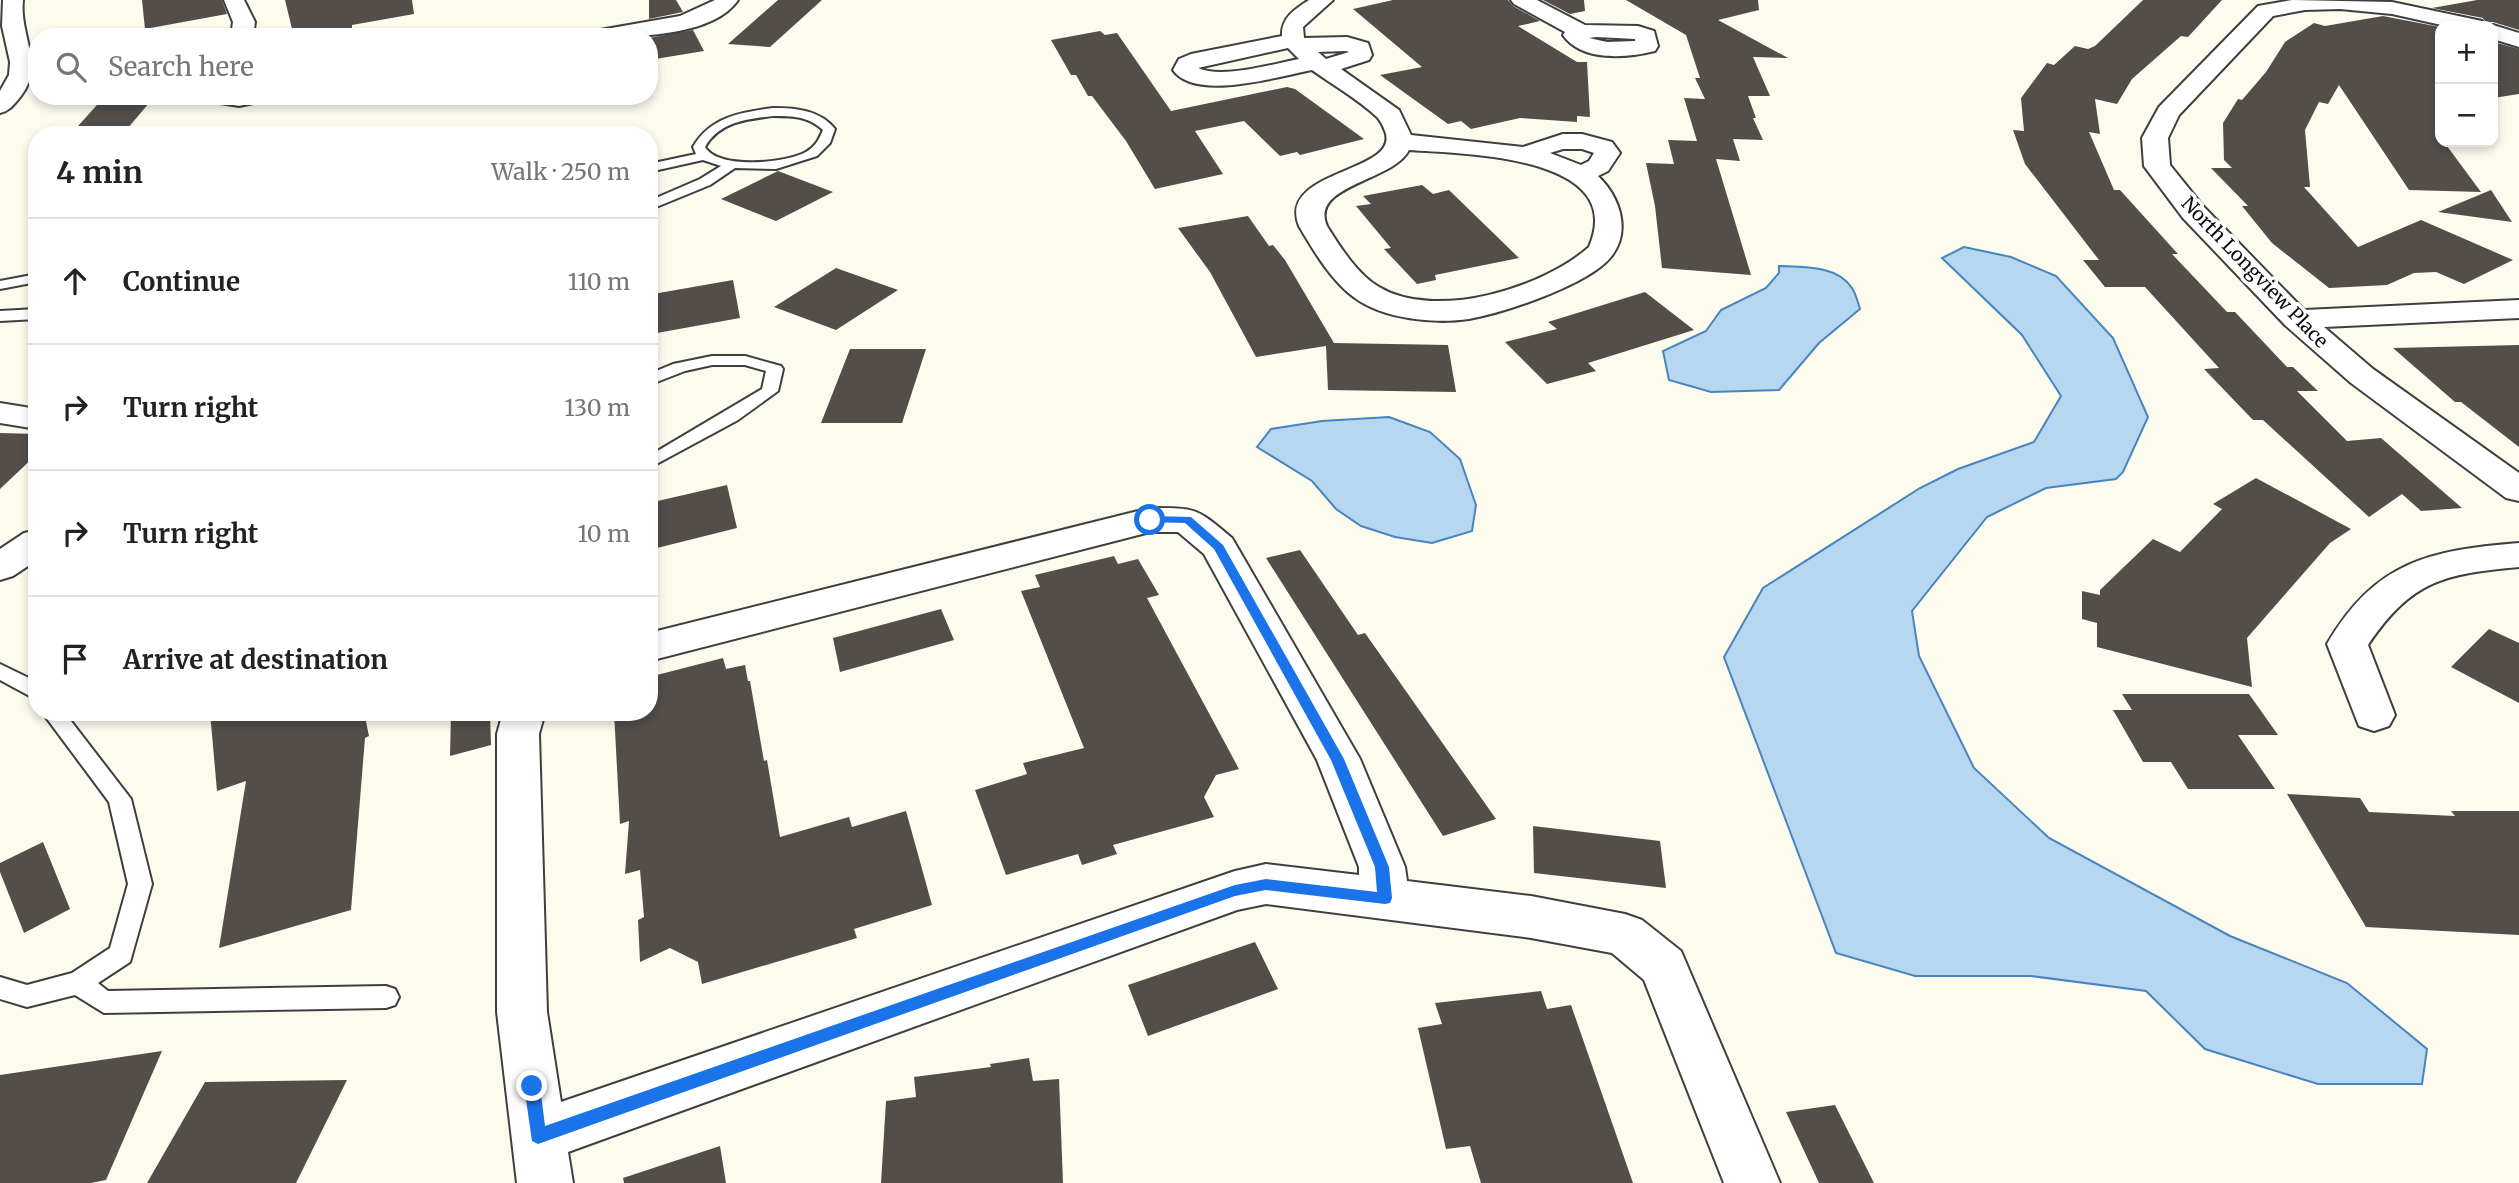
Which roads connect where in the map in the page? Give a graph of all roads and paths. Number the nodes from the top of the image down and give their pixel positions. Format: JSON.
{"nodes":[{"id":1,"x":13,"y":0,"type":"edge"},
{"id":2,"x":234,"y":0,"type":"edge"},
{"id":3,"x":729,"y":0,"type":"edge"},
{"id":4,"x":1323,"y":0,"type":"edge"},
{"id":5,"x":1521,"y":0,"type":"edge"},
{"id":6,"x":2312,"y":2,"type":"edge"},
{"id":7,"x":2355,"y":2,"type":"edge"},
{"id":8,"x":2456,"y":21,"type":"edge"},
{"id":9,"x":243,"y":28,"type":"edge"},
{"id":10,"x":652,"y":28,"type":"edge"},
{"id":11,"x":1582,"y":32,"type":"dead end"},
{"id":12,"x":2498,"y":34,"type":"edge"},
{"id":13,"x":2519,"y":40,"type":"edge"},
{"id":14,"x":1296,"y":43,"type":"junction"},
{"id":15,"x":1320,"y":65,"type":"junction"},
{"id":16,"x":0,"y":106,"type":"edge"},
{"id":17,"x":1400,"y":142,"type":"junction"},
{"id":18,"x":704,"y":156,"type":"junction"},
{"id":19,"x":658,"y":166,"type":"edge"},
{"id":20,"x":730,"y":166,"type":"junction"},
{"id":21,"x":658,"y":201,"type":"edge"},
{"id":22,"x":28,"y":280,"type":"edge"},
{"id":23,"x":0,"y":285,"type":"edge"},
{"id":24,"x":2519,"y":309,"type":"edge"},
{"id":25,"x":28,"y":314,"type":"edge"},
{"id":26,"x":0,"y":316,"type":"edge"},
{"id":27,"x":2296,"y":319,"type":"junction"},
{"id":28,"x":658,"y":375,"type":"edge"},
{"id":29,"x":0,"y":413,"type":"edge"},
{"id":30,"x":28,"y":418,"type":"edge"},
{"id":31,"x":658,"y":458,"type":"edge"},
{"id":32,"x":2519,"y":490,"type":"edge"},
{"id":33,"x":28,"y":548,"type":"edge"},
{"id":34,"x":2519,"y":555,"type":"edge"},
{"id":35,"x":0,"y":567,"type":"edge"},
{"id":36,"x":658,"y":645,"type":"edge"},
{"id":37,"x":0,"y":671,"type":"edge"},
{"id":38,"x":28,"y":687,"type":"edge"},
{"id":39,"x":2374,"y":715,"type":"dead end"},
{"id":40,"x":59,"y":721,"type":"edge"},
{"id":41,"x":522,"y":721,"type":"edge"},
{"id":42,"x":1385,"y":898,"type":"junction"},
{"id":43,"x":78,"y":983,"type":"junction"},
{"id":44,"x":0,"y":988,"type":"edge"},
{"id":45,"x":386,"y":997,"type":"dead end"},
{"id":46,"x":542,"y":1159,"type":"edge"},
{"id":47,"x":1752,"y":1183,"type":"edge"}],
"edges":[{"from":1,"to":16,"type":"street"},
{"from":2,"to":9,"type":"street"},
{"from":3,"to":10,"type":"street"},
{"from":4,"to":14,"type":"street"},
{"from":5,"to":11,"type":"street"},
{"from":6,"to":7,"type":"street","name":"North Longview Place"},
{"from":6,"to":27,"type":"street","name":"North Longview Place"},
{"from":7,"to":8,"type":"street","name":"North Longview Place"},
{"from":12,"to":13,"type":"street"},
{"from":14,"to":15,"type":"street"},
{"from":14,"to":15,"type":"street"},
{"from":14,"to":15,"type":"street"},
{"from":15,"to":17,"type":"street"},
{"from":17,"to":17,"type":"street"},
{"from":18,"to":19,"type":"lane"},
{"from":18,"to":20,"type":"lane"},
{"from":18,"to":20,"type":"lane"},
{"from":20,"to":21,"type":"lane"},
{"from":22,"to":23,"type":"lane"},
{"from":24,"to":27,"type":"street"},
{"from":25,"to":26,"type":"lane"},
{"from":27,"to":32,"type":"street","name":"North Longview Place"},
{"from":28,"to":31,"type":"lane"},
{"from":29,"to":30,"type":"street"},
{"from":33,"to":35,"type":"street"},
{"from":34,"to":39,"type":"street"},
{"from":36,"to":42,"type":"street"},
{"from":37,"to":38,"type":"lane"},
{"from":40,"to":43,"type":"lane"},
{"from":41,"to":46,"type":"street"},
{"from":42,"to":46,"type":"street"},
{"from":42,"to":47,"type":"street"},
{"from":43,"to":44,"type":"lane"},
{"from":43,"to":45,"type":"lane"}]}
